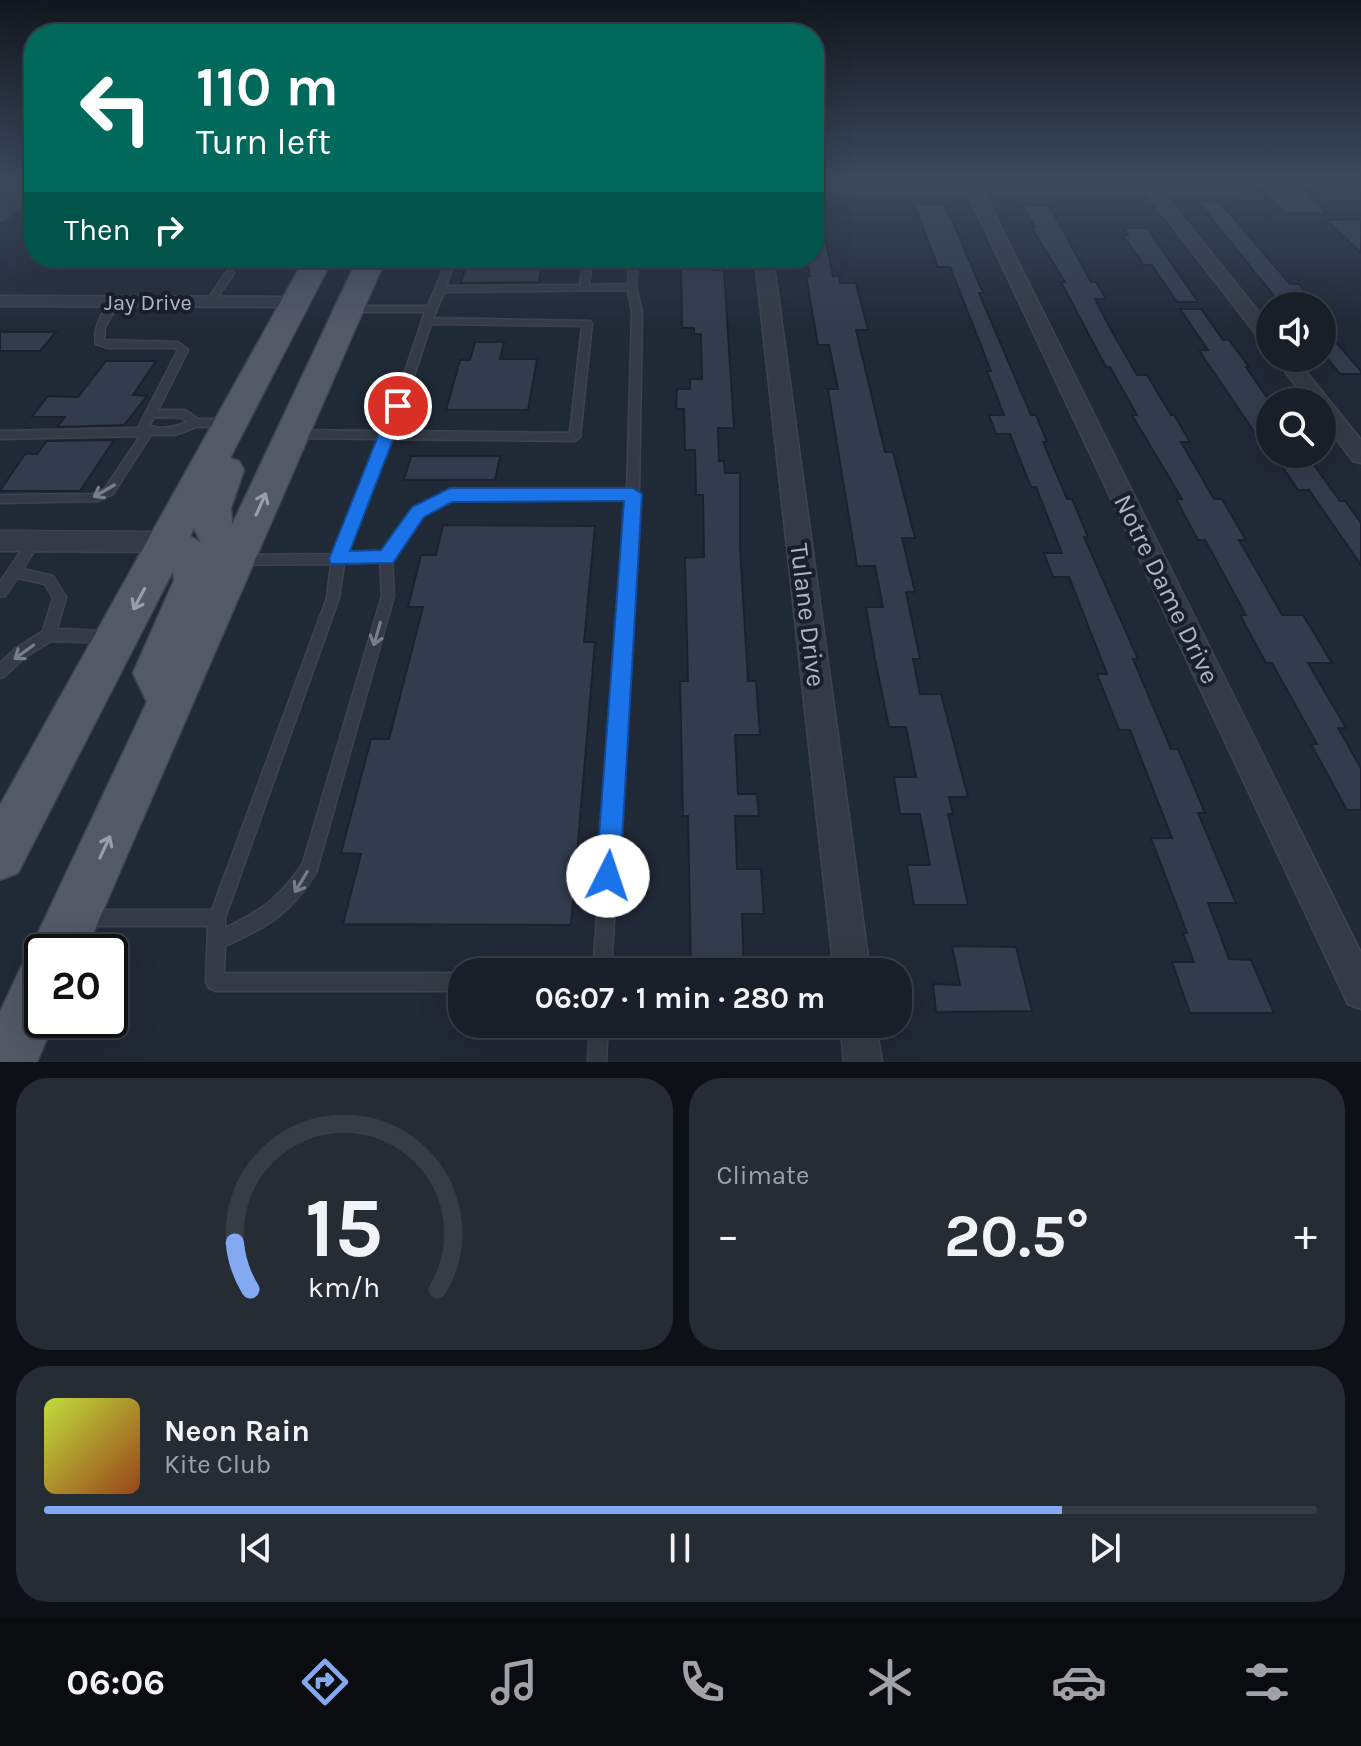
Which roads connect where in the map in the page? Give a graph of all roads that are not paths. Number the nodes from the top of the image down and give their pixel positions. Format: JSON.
{"nodes":[{"id":1,"x":994,"y":231,"type":"edge"},
{"id":2,"x":1185,"y":231,"type":"edge"},
{"id":3,"x":314,"y":268,"type":"edge"},
{"id":4,"x":367,"y":268,"type":"edge"},
{"id":5,"x":448,"y":268,"type":"edge"},
{"id":6,"x":587,"y":268,"type":"edge"},
{"id":7,"x":633,"y":268,"type":"edge"},
{"id":8,"x":765,"y":268,"type":"edge"},
{"id":9,"x":230,"y":273,"type":"dead end"},
{"id":10,"x":632,"y":287,"type":"junction"},
{"id":11,"x":584,"y":288,"type":"junction"},
{"id":12,"x":441,"y":289,"type":"junction"},
{"id":13,"x":0,"y":301,"type":"edge"},
{"id":14,"x":115,"y":301,"type":"junction"},
{"id":15,"x":210,"y":302,"type":"junction"},
{"id":16,"x":296,"y":302,"type":"junction"},
{"id":17,"x":349,"y":309,"type":"junction"},
{"id":18,"x":431,"y":309,"type":"junction"},
{"id":19,"x":427,"y":321,"type":"junction"},
{"id":20,"x":1256,"y":321,"type":"edge"},
{"id":21,"x":1296,"y":372,"type":"edge"},
{"id":22,"x":260,"y":373,"type":"junction"},
{"id":23,"x":1308,"y":388,"type":"edge"},
{"id":24,"x":151,"y":413,"type":"junction"},
{"id":25,"x":214,"y":423,"type":"junction"},
{"id":26,"x":1336,"y":423,"type":"edge"},
{"id":27,"x":146,"y":430,"type":"junction"},
{"id":28,"x":293,"y":434,"type":"junction"},
{"id":29,"x":0,"y":435,"type":"edge"},
{"id":30,"x":389,"y":435,"type":"junction"},
{"id":31,"x":1361,"y":455,"type":"edge"},
{"id":32,"x":633,"y":494,"type":"junction"},
{"id":33,"x":0,"y":499,"type":"edge"},
{"id":34,"x":0,"y":541,"type":"edge"},
{"id":35,"x":34,"y":541,"type":"junction"},
{"id":36,"x":170,"y":542,"type":"junction"},
{"id":37,"x":386,"y":557,"type":"junction"},
{"id":38,"x":338,"y":559,"type":"junction"},
{"id":39,"x":236,"y":560,"type":"junction"},
{"id":40,"x":14,"y":572,"type":"junction"},
{"id":41,"x":0,"y":592,"type":"edge"},
{"id":42,"x":49,"y":635,"type":"junction"},
{"id":43,"x":118,"y":637,"type":"junction"},
{"id":44,"x":0,"y":672,"type":"edge"},
{"id":45,"x":171,"y":703,"type":"junction"},
{"id":46,"x":0,"y":855,"type":"edge"},
{"id":47,"x":217,"y":918,"type":"junction"},
{"id":48,"x":65,"y":934,"type":"edge"},
{"id":49,"x":74,"y":934,"type":"edge"},
{"id":50,"x":216,"y":941,"type":"junction"},
{"id":51,"x":603,"y":958,"type":"edge"},
{"id":52,"x":850,"y":958,"type":"edge"},
{"id":53,"x":448,"y":982,"type":"edge"},
{"id":54,"x":1361,"y":991,"type":"edge"},
{"id":55,"x":24,"y":1025,"type":"edge"},
{"id":56,"x":598,"y":1038,"type":"edge"},
{"id":57,"x":860,"y":1038,"type":"edge"},
{"id":58,"x":7,"y":1062,"type":"edge"},
{"id":59,"x":597,"y":1062,"type":"edge"},
{"id":60,"x":863,"y":1062,"type":"edge"}],
"edges":[{"from":1,"to":54,"type":"street","name":"Notre Dame Drive"},
{"from":2,"to":20,"type":"street"},
{"from":3,"to":16,"type":"main road"},
{"from":4,"to":17,"type":"main road"},
{"from":5,"to":12,"type":"lane"},
{"from":6,"to":11,"type":"lane"},
{"from":7,"to":10,"type":"lane"},
{"from":8,"to":52,"type":"street","name":"Tulane Drive"},
{"from":9,"to":15,"type":"lane"},
{"from":10,"to":11,"type":"lane"},
{"from":10,"to":32,"type":"lane"},
{"from":11,"to":12,"type":"lane"},
{"from":12,"to":18,"type":"lane"},
{"from":13,"to":14,"type":"street","name":"Jay Drive"},
{"from":14,"to":15,"type":"street","name":"Jay Drive"},
{"from":14,"to":24,"type":"lane"},
{"from":15,"to":16,"type":"street","name":"Jay Drive"},
{"from":16,"to":22,"type":"main road"},
{"from":17,"to":18,"type":"lane"},
{"from":17,"to":28,"type":"main road"},
{"from":18,"to":19,"type":"lane"},
{"from":19,"to":30,"type":"lane"},
{"from":19,"to":30,"type":"lane"},
{"from":21,"to":23,"type":"street"},
{"from":22,"to":25,"type":"main road"},
{"from":22,"to":39,"type":"main road"},
{"from":24,"to":25,"type":"lane"},
{"from":24,"to":27,"type":"lane"},
{"from":25,"to":27,"type":"lane"},
{"from":25,"to":36,"type":"main road"},
{"from":26,"to":31,"type":"street"},
{"from":27,"to":29,"type":"lane"},
{"from":27,"to":33,"type":"lane","one_way":true},
{"from":28,"to":30,"type":"lane"},
{"from":39,"to":28,"type":"main road","one_way":true},
{"from":30,"to":38,"type":"lane"},
{"from":32,"to":37,"type":"lane"},
{"from":32,"to":51,"type":"lane"},
{"from":34,"to":35,"type":"street"},
{"from":35,"to":36,"type":"street"},
{"from":35,"to":40,"type":"lane"},
{"from":36,"to":43,"type":"main road","one_way":true},
{"from":36,"to":45,"type":"main road"},
{"from":37,"to":38,"type":"lane"},
{"from":37,"to":50,"type":"lane","one_way":true},
{"from":38,"to":39,"type":"lane"},
{"from":38,"to":47,"type":"lane"},
{"from":39,"to":45,"type":"main road"},
{"from":40,"to":41,"type":"lane"},
{"from":40,"to":42,"type":"lane"},
{"from":42,"to":43,"type":"lane"},
{"from":42,"to":44,"type":"lane","one_way":true},
{"from":43,"to":46,"type":"main road"},
{"from":48,"to":45,"type":"main road","one_way":true},
{"from":47,"to":49,"type":"lane"},
{"from":47,"to":50,"type":"lane"},
{"from":50,"to":53,"type":"lane"},
{"from":55,"to":58,"type":"main road"},
{"from":56,"to":59,"type":"lane"},
{"from":57,"to":60,"type":"street"}]}
